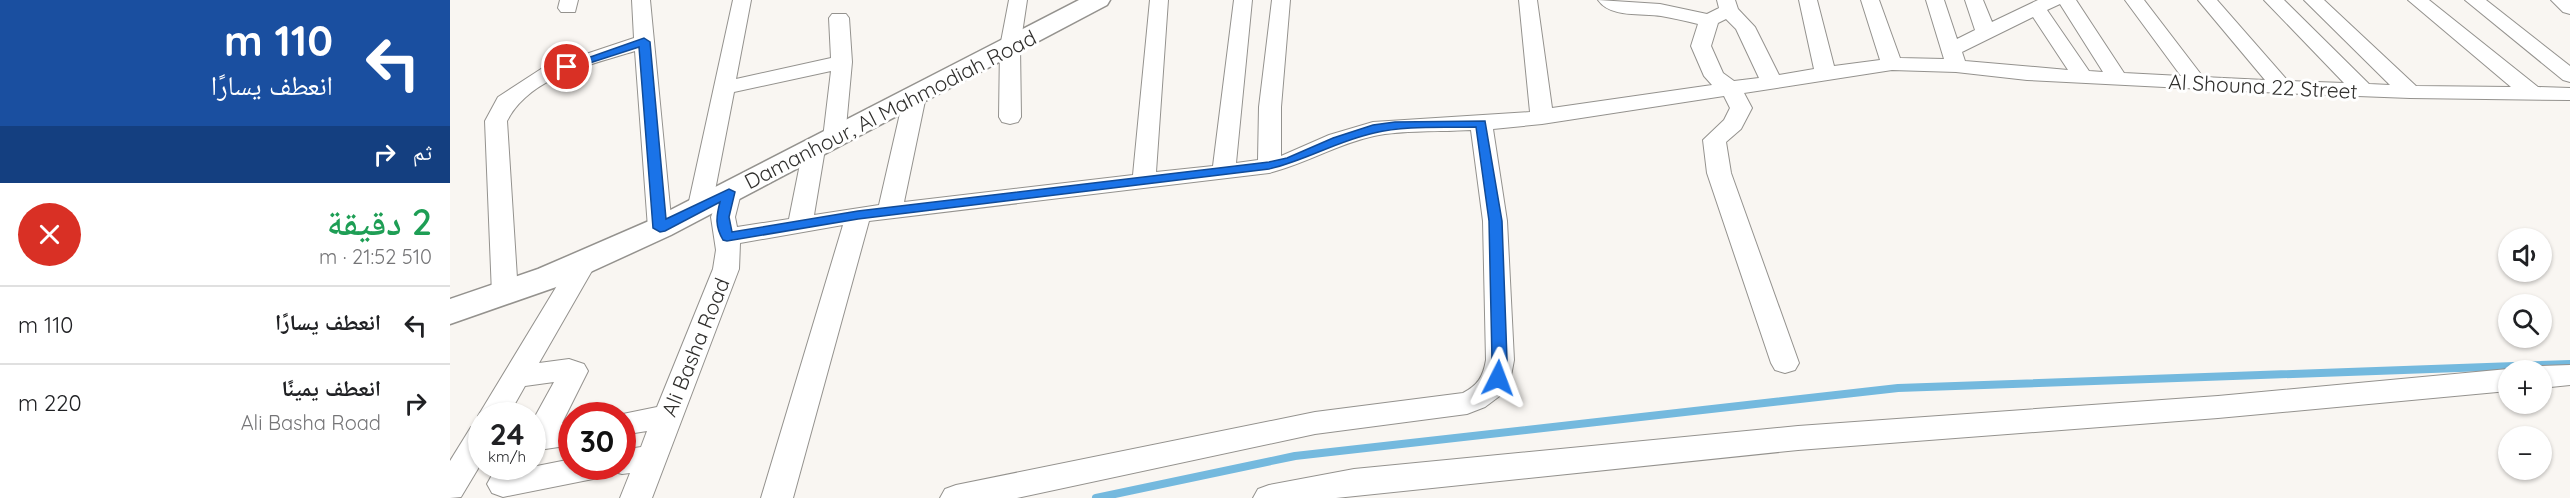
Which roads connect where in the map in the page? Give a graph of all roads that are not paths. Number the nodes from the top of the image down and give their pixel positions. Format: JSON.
{"nodes":[{"id":1,"x":641,"y":0,"type":"edge"},
{"id":2,"x":742,"y":0,"type":"edge"},
{"id":3,"x":1018,"y":0,"type":"edge"},
{"id":4,"x":1096,"y":0,"type":"edge"},
{"id":5,"x":1159,"y":0,"type":"edge"},
{"id":6,"x":1243,"y":0,"type":"edge"},
{"id":7,"x":1281,"y":0,"type":"edge"},
{"id":8,"x":1528,"y":0,"type":"edge"},
{"id":9,"x":1608,"y":0,"type":"edge"},
{"id":10,"x":1808,"y":0,"type":"edge"},
{"id":11,"x":1870,"y":0,"type":"edge"},
{"id":12,"x":1935,"y":0,"type":"edge"},
{"id":13,"x":1974,"y":0,"type":"edge"},
{"id":14,"x":2067,"y":0,"type":"edge"},
{"id":15,"x":2134,"y":0,"type":"edge"},
{"id":16,"x":2207,"y":0,"type":"edge"},
{"id":17,"x":2273,"y":0,"type":"edge"},
{"id":18,"x":2313,"y":0,"type":"edge"},
{"id":19,"x":2417,"y":0,"type":"edge"},
{"id":20,"x":2474,"y":0,"type":"edge"},
{"id":21,"x":2559,"y":0,"type":"edge"},
{"id":22,"x":2044,"y":4,"type":"edge"},
{"id":23,"x":1727,"y":6,"type":"edge"},
{"id":24,"x":2570,"y":8,"type":"edge"},
{"id":25,"x":839,"y":18,"type":"dead end"},
{"id":26,"x":1709,"y":20,"type":"junction"},
{"id":27,"x":1986,"y":33,"type":"junction"},
{"id":28,"x":644,"y":42,"type":"junction"},
{"id":29,"x":1010,"y":46,"type":"junction"},
{"id":30,"x":1954,"y":58,"type":"junction"},
{"id":31,"x":842,"y":62,"type":"junction"},
{"id":32,"x":1892,"y":64,"type":"junction"},
{"id":33,"x":1826,"y":74,"type":"junction"},
{"id":34,"x":2570,"y":76,"type":"edge"},
{"id":35,"x":2083,"y":77,"type":"junction"},
{"id":36,"x":2118,"y":79,"type":"junction"},
{"id":37,"x":1773,"y":82,"type":"junction"},
{"id":38,"x":2198,"y":83,"type":"junction"},
{"id":39,"x":2282,"y":87,"type":"junction"},
{"id":40,"x":724,"y":88,"type":"junction"},
{"id":41,"x":1731,"y":89,"type":"junction"},
{"id":42,"x":2363,"y":90,"type":"junction"},
{"id":43,"x":2410,"y":92,"type":"junction"},
{"id":44,"x":2533,"y":94,"type":"junction"},
{"id":45,"x":2570,"y":94,"type":"edge"},
{"id":46,"x":915,"y":96,"type":"junction"},
{"id":47,"x":1010,"y":117,"type":"dead end"},
{"id":48,"x":1542,"y":117,"type":"junction"},
{"id":49,"x":1481,"y":123,"type":"junction"},
{"id":50,"x":824,"y":143,"type":"junction"},
{"id":51,"x":1269,"y":166,"type":"junction"},
{"id":52,"x":1224,"y":170,"type":"junction"},
{"id":53,"x":1144,"y":181,"type":"junction"},
{"id":54,"x":729,"y":192,"type":"junction"},
{"id":55,"x":700,"y":206,"type":"junction"},
{"id":56,"x":890,"y":212,"type":"junction"},
{"id":57,"x":858,"y":215,"type":"junction"},
{"id":58,"x":800,"y":225,"type":"junction"},
{"id":59,"x":660,"y":228,"type":"junction"},
{"id":60,"x":727,"y":237,"type":"junction"},
{"id":61,"x":584,"y":262,"type":"junction"},
{"id":62,"x":505,"y":294,"type":"junction"},
{"id":63,"x":450,"y":312,"type":"edge"},
{"id":64,"x":1785,"y":363,"type":"dead end"},
{"id":65,"x":2570,"y":375,"type":"edge"},
{"id":66,"x":2552,"y":376,"type":"edge"},
{"id":67,"x":516,"y":377,"type":"junction"},
{"id":68,"x":2498,"y":381,"type":"edge"},
{"id":69,"x":501,"y":402,"type":"edge"},
{"id":70,"x":666,"y":417,"type":"junction"},
{"id":71,"x":546,"y":420,"type":"edge"},
{"id":72,"x":636,"y":422,"type":"edge"},
{"id":73,"x":637,"y":459,"type":"edge"},
{"id":74,"x":468,"y":460,"type":"edge"},
{"id":75,"x":558,"y":474,"type":"edge"},
{"id":76,"x":503,"y":484,"type":"dead end"},
{"id":77,"x":450,"y":488,"type":"edge"},
{"id":78,"x":631,"y":496,"type":"edge"},
{"id":79,"x":777,"y":498,"type":"edge"},
{"id":80,"x":956,"y":498,"type":"edge"},
{"id":81,"x":1269,"y":498,"type":"edge"}],
"edges":[{"from":1,"to":28,"type":"street"},
{"from":2,"to":40,"type":"street"},
{"from":3,"to":29,"type":"street"},
{"from":4,"to":29,"type":"main road","name":"Damanhour, Al Mahmodiah Road"},
{"from":5,"to":53,"type":"street"},
{"from":6,"to":52,"type":"street"},
{"from":7,"to":51,"type":"street"},
{"from":8,"to":48,"type":"street"},
{"from":9,"to":26,"type":"street"},
{"from":10,"to":33,"type":"street"},
{"from":11,"to":32,"type":"street"},
{"from":12,"to":30,"type":"street"},
{"from":13,"to":27,"type":"street"},
{"from":14,"to":36,"type":"street"},
{"from":15,"to":38,"type":"street"},
{"from":16,"to":39,"type":"street"},
{"from":17,"to":42,"type":"street"},
{"from":18,"to":43,"type":"street"},
{"from":19,"to":44,"type":"street"},
{"from":20,"to":34,"type":"street"},
{"from":21,"to":24,"type":"street"},
{"from":22,"to":27,"type":"street"},
{"from":22,"to":35,"type":"street"},
{"from":23,"to":26,"type":"street"},
{"from":23,"to":37,"type":"street"},
{"from":25,"to":31,"type":"street"},
{"from":26,"to":41,"type":"street"},
{"from":27,"to":30,"type":"street"},
{"from":28,"to":59,"type":"street"},
{"from":28,"to":62,"type":"street"},
{"from":29,"to":46,"type":"main road","name":"Damanhour, Al Mahmodiah Road"},
{"from":29,"to":47,"type":"street"},
{"from":30,"to":32,"type":"street","name":"Al Shouna 22 Street"},
{"from":30,"to":35,"type":"street","name":"Al Shouna 22 Street"},
{"from":31,"to":40,"type":"street"},
{"from":31,"to":50,"type":"street"},
{"from":32,"to":33,"type":"street","name":"Al Shouna 22 Street"},
{"from":33,"to":37,"type":"street","name":"Al Shouna 22 Street"},
{"from":35,"to":36,"type":"street","name":"Al Shouna 22 Street"},
{"from":36,"to":38,"type":"street","name":"Al Shouna 22 Street"},
{"from":37,"to":41,"type":"street","name":"Al Shouna 22 Street"},
{"from":38,"to":39,"type":"street","name":"Al Shouna 22 Street"},
{"from":39,"to":42,"type":"street","name":"Al Shouna 22 Street"},
{"from":40,"to":55,"type":"street"},
{"from":41,"to":48,"type":"street","name":"Al Shouna 22 Street"},
{"from":41,"to":64,"type":"street"},
{"from":42,"to":43,"type":"street","name":"Al Shouna 22 Street"},
{"from":43,"to":44,"type":"street","name":"Al Shouna 22 Street"},
{"from":44,"to":45,"type":"street","name":"Al Shouna 22 Street"},
{"from":46,"to":50,"type":"main road","name":"Damanhour, Al Mahmodiah Road"},
{"from":46,"to":56,"type":"street"},
{"from":48,"to":49,"type":"street","name":"Al Shouna 22 Street"},
{"from":49,"to":51,"type":"street","name":"Al Shouna 22 Street"},
{"from":49,"to":80,"type":"street"},
{"from":50,"to":54,"type":"main road","name":"Damanhour, Al Mahmodiah Road"},
{"from":50,"to":58,"type":"street"},
{"from":51,"to":52,"type":"street","name":"Al Shouna 22 Street"},
{"from":52,"to":53,"type":"street","name":"Al Shouna 22 Street"},
{"from":53,"to":56,"type":"street","name":"Al Shouna 22 Street"},
{"from":54,"to":55,"type":"main road","name":"Damanhour, Al Mahmodiah Road"},
{"from":54,"to":60,"type":"street","name":"Ali Basha Road"},
{"from":55,"to":59,"type":"main road","name":"Damanhour, Al Mahmodiah Road"},
{"from":56,"to":57,"type":"street","name":"Al Shouna 22 Street"},
{"from":57,"to":58,"type":"street","name":"Al Shouna 22 Street"},
{"from":57,"to":79,"type":"street"},
{"from":58,"to":60,"type":"street","name":"Al Shouna 22 Street"},
{"from":59,"to":61,"type":"main road","name":"Damanhour, Al Mahmodiah Road"},
{"from":60,"to":70,"type":"street","name":"Ali Basha Road"},
{"from":61,"to":62,"type":"main road","name":"Damanhour, Al Mahmodiah Road"},
{"from":61,"to":67,"type":"street"},
{"from":62,"to":63,"type":"main road","name":"Damanhour, Al Mahmodiah Road"},
{"from":65,"to":66,"type":"street"},
{"from":67,"to":69,"type":"street"},
{"from":67,"to":71,"type":"street"},
{"from":68,"to":81,"type":"street"},
{"from":70,"to":72,"type":"street"},
{"from":70,"to":73,"type":"street","name":"Ali Basha Road"},
{"from":73,"to":78,"type":"street","name":"Ali Basha Road"},
{"from":74,"to":77,"type":"street"},
{"from":75,"to":76,"type":"street"}]}
